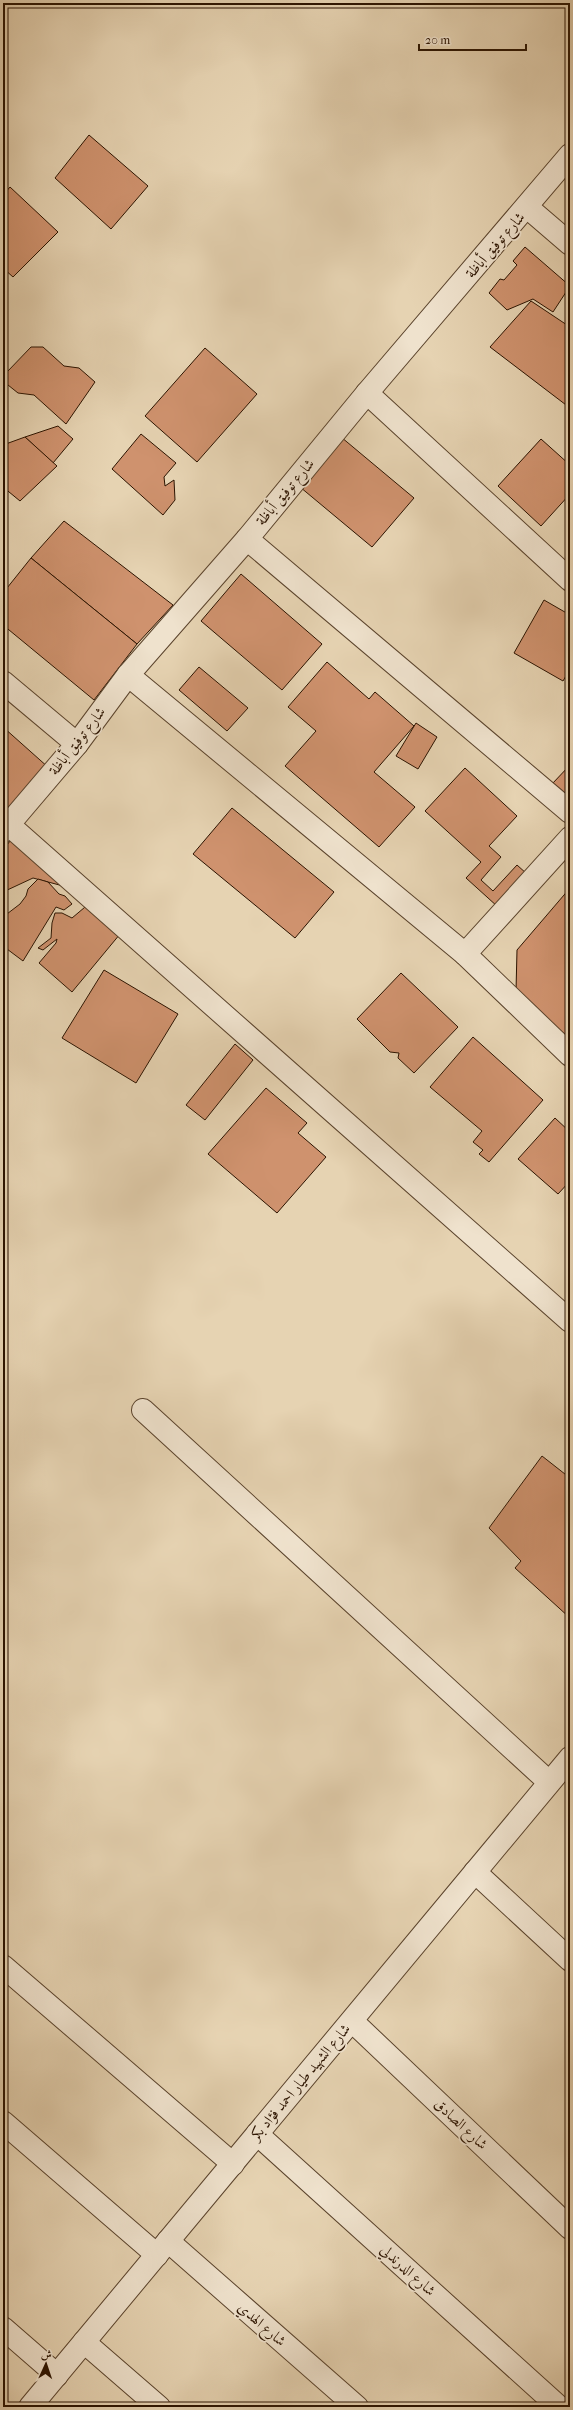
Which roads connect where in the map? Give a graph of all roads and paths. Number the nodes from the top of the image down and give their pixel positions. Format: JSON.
{"nodes":[{"id":1,"x":570,"y":155,"type":"edge"},
{"id":2,"x":527,"y":207,"type":"junction"},
{"id":3,"x":570,"y":244,"type":"edge"},
{"id":4,"x":367,"y":393,"type":"junction"},
{"id":5,"x":247,"y":539,"type":"junction"},
{"id":6,"x":570,"y":580,"type":"edge"},
{"id":7,"x":128,"y":675,"type":"junction"},
{"id":8,"x":3,"y":682,"type":"edge"},
{"id":9,"x":77,"y":744,"type":"junction"},
{"id":10,"x":570,"y":812,"type":"edge"},
{"id":11,"x":6,"y":828,"type":"edge"},
{"id":12,"x":570,"y":838,"type":"edge"},
{"id":13,"x":465,"y":954,"type":"junction"},
{"id":14,"x":570,"y":1056,"type":"edge"},
{"id":15,"x":570,"y":1321,"type":"edge"},
{"id":16,"x":143,"y":1410,"type":"dead end"},
{"id":17,"x":570,"y":1758,"type":"edge"},
{"id":18,"x":549,"y":1782,"type":"junction"},
{"id":19,"x":475,"y":1872,"type":"junction"},
{"id":20,"x":570,"y":1960,"type":"edge"},
{"id":21,"x":3,"y":1966,"type":"edge"},
{"id":22,"x":352,"y":2021,"type":"junction"},
{"id":23,"x":3,"y":2122,"type":"edge"},
{"id":24,"x":257,"y":2134,"type":"junction"},
{"id":25,"x":233,"y":2164,"type":"junction"},
{"id":26,"x":570,"y":2228,"type":"edge"},
{"id":27,"x":162,"y":2248,"type":"junction"},
{"id":28,"x":3,"y":2328,"type":"edge"},
{"id":29,"x":84,"y":2342,"type":"junction"},
{"id":30,"x":57,"y":2375,"type":"junction"},
{"id":31,"x":30,"y":2407,"type":"edge"},
{"id":32,"x":159,"y":2407,"type":"edge"},
{"id":33,"x":357,"y":2407,"type":"edge"},
{"id":34,"x":559,"y":2407,"type":"edge"}],
"edges":[{"from":1,"to":2,"type":"street","name":"شارع توفيق أباظة"},
{"from":2,"to":3,"type":"street"},
{"from":2,"to":4,"type":"street","name":"شارع توفيق أباظة"},
{"from":4,"to":5,"type":"street","name":"شارع توفيق أباظة"},
{"from":4,"to":6,"type":"street"},
{"from":5,"to":7,"type":"street","name":"شارع توفيق أباظة"},
{"from":5,"to":10,"type":"street"},
{"from":7,"to":9,"type":"street","name":"شارع توفيق أباظة"},
{"from":7,"to":13,"type":"street"},
{"from":8,"to":9,"type":"street"},
{"from":9,"to":11,"type":"street","name":"شارع توفيق أباظة"},
{"from":11,"to":15,"type":"street"},
{"from":12,"to":13,"type":"street"},
{"from":13,"to":14,"type":"street"},
{"from":16,"to":18,"type":"street"},
{"from":17,"to":18,"type":"street","name":"شارع الشهيد طيار احمد فؤاد بكر"},
{"from":18,"to":19,"type":"street","name":"شارع الشهيد طيار احمد فؤاد بكر"},
{"from":19,"to":20,"type":"street"},
{"from":19,"to":22,"type":"street","name":"شارع الشهيد طيار احمد فؤاد بكر"},
{"from":21,"to":25,"type":"street"},
{"from":22,"to":24,"type":"street","name":"شارع الشهيد طيار احمد فؤاد بكر"},
{"from":22,"to":26,"type":"street","name":"شارع الصادق"},
{"from":23,"to":27,"type":"street","name":"شارع الهدي"},
{"from":24,"to":25,"type":"street","name":"شارع الشهيد طيار احمد فؤاد بكر"},
{"from":24,"to":34,"type":"street","name":"شارع الدرندلي"},
{"from":25,"to":27,"type":"street","name":"شارع الشهيد طيار احمد فؤاد بكر"},
{"from":27,"to":29,"type":"street","name":"شارع الشهيد طيار احمد فؤاد بكر"},
{"from":27,"to":33,"type":"street","name":"شارع الهدي"},
{"from":28,"to":30,"type":"street"},
{"from":29,"to":30,"type":"street","name":"شارع الشهيد طيار احمد فؤاد بكر"},
{"from":29,"to":32,"type":"street"},
{"from":30,"to":31,"type":"street","name":"شارع الشهيد طيار احمد فؤاد بكر"}]}
